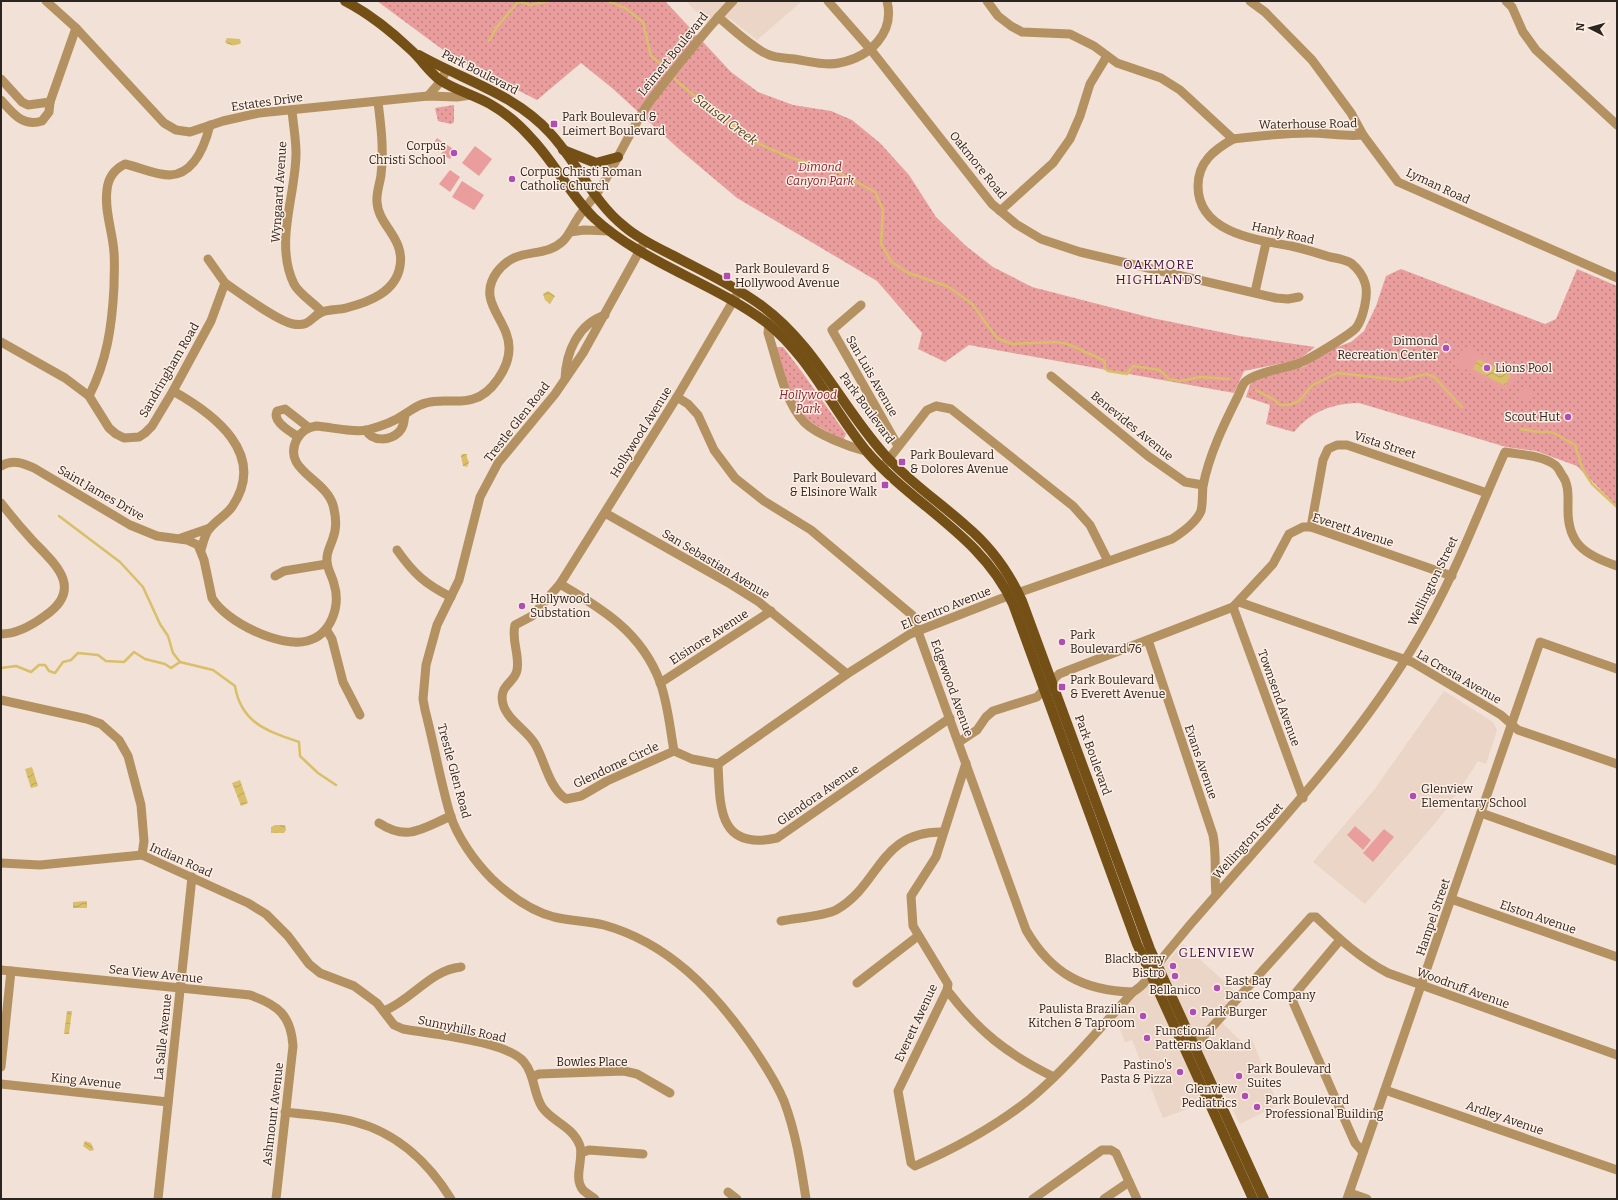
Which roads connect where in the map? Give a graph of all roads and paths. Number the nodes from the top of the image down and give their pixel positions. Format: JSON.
{"nodes":[{"id":1,"x":46,"y":1,"type":"edge"},
{"id":2,"x":345,"y":1,"type":"edge"},
{"id":3,"x":733,"y":1,"type":"edge"},
{"id":4,"x":828,"y":1,"type":"edge"},
{"id":5,"x":887,"y":1,"type":"edge"},
{"id":6,"x":987,"y":1,"type":"edge"},
{"id":7,"x":1250,"y":1,"type":"edge"},
{"id":8,"x":1506,"y":1,"type":"edge"},
{"id":9,"x":718,"y":17,"type":"junction"},
{"id":10,"x":76,"y":28,"type":"junction"},
{"id":11,"x":871,"y":50,"type":"junction"},
{"id":12,"x":413,"y":52,"type":"junction"},
{"id":13,"x":1107,"y":56,"type":"junction"},
{"id":14,"x":447,"y":69,"type":"junction"},
{"id":15,"x":1,"y":79,"type":"edge"},
{"id":16,"x":441,"y":81,"type":"junction"},
{"id":17,"x":471,"y":95,"type":"junction"},
{"id":18,"x":428,"y":96,"type":"junction"},
{"id":19,"x":1,"y":100,"type":"edge"},
{"id":20,"x":50,"y":102,"type":"junction"},
{"id":21,"x":378,"y":102,"type":"junction"},
{"id":22,"x":292,"y":110,"type":"junction"},
{"id":23,"x":210,"y":125,"type":"junction"},
{"id":24,"x":1617,"y":125,"type":"edge"},
{"id":25,"x":1363,"y":135,"type":"junction"},
{"id":26,"x":1232,"y":139,"type":"junction"},
{"id":27,"x":563,"y":150,"type":"junction"},
{"id":28,"x":618,"y":157,"type":"junction"},
{"id":29,"x":595,"y":195,"type":"junction"},
{"id":30,"x":585,"y":208,"type":"junction"},
{"id":31,"x":1000,"y":211,"type":"junction"},
{"id":32,"x":610,"y":231,"type":"junction"},
{"id":33,"x":570,"y":232,"type":"junction"},
{"id":34,"x":645,"y":241,"type":"junction"},
{"id":35,"x":1266,"y":243,"type":"junction"},
{"id":36,"x":640,"y":250,"type":"junction"},
{"id":37,"x":208,"y":259,"type":"dead end"},
{"id":38,"x":1617,"y":278,"type":"edge"},
{"id":39,"x":225,"y":283,"type":"junction"},
{"id":40,"x":739,"y":291,"type":"junction"},
{"id":41,"x":1254,"y":292,"type":"junction"},
{"id":42,"x":1299,"y":297,"type":"dead end"},
{"id":43,"x":735,"y":301,"type":"junction"},
{"id":44,"x":861,"y":305,"type":"dead end"},
{"id":45,"x":322,"y":312,"type":"junction"},
{"id":46,"x":605,"y":315,"type":"junction"},
{"id":47,"x":768,"y":324,"type":"junction"},
{"id":48,"x":1,"y":342,"type":"edge"},
{"id":49,"x":1333,"y":343,"type":"joint"},
{"id":50,"x":1051,"y":376,"type":"dead end"},
{"id":51,"x":565,"y":380,"type":"junction"},
{"id":52,"x":173,"y":391,"type":"junction"},
{"id":53,"x":89,"y":396,"type":"junction"},
{"id":54,"x":677,"y":397,"type":"junction"},
{"id":55,"x":405,"y":414,"type":"junction"},
{"id":56,"x":308,"y":427,"type":"junction"},
{"id":57,"x":366,"y":430,"type":"junction"},
{"id":58,"x":298,"y":437,"type":"junction"},
{"id":59,"x":898,"y":446,"type":"junction"},
{"id":60,"x":868,"y":452,"type":"junction"},
{"id":61,"x":888,"y":459,"type":"junction"},
{"id":62,"x":1,"y":466,"type":"edge"},
{"id":63,"x":882,"y":468,"type":"junction"},
{"id":64,"x":1203,"y":486,"type":"junction"},
{"id":65,"x":1487,"y":493,"type":"junction"},
{"id":66,"x":1,"y":503,"type":"edge"},
{"id":67,"x":605,"y":513,"type":"junction"},
{"id":68,"x":1310,"y":527,"type":"junction"},
{"id":69,"x":210,"y":528,"type":"junction"},
{"id":70,"x":181,"y":538,"type":"junction"},
{"id":71,"x":201,"y":550,"type":"junction"},
{"id":72,"x":397,"y":550,"type":"dead end"},
{"id":73,"x":1108,"y":561,"type":"junction"},
{"id":74,"x":327,"y":564,"type":"junction"},
{"id":75,"x":1617,"y":566,"type":"edge"},
{"id":76,"x":275,"y":576,"type":"dead end"},
{"id":77,"x":1452,"y":576,"type":"junction"},
{"id":78,"x":560,"y":584,"type":"junction"},
{"id":79,"x":1014,"y":594,"type":"junction"},
{"id":80,"x":451,"y":597,"type":"junction"},
{"id":81,"x":1236,"y":604,"type":"junction"},
{"id":82,"x":771,"y":611,"type":"junction"},
{"id":83,"x":326,"y":629,"type":"junction"},
{"id":84,"x":918,"y":631,"type":"junction"},
{"id":85,"x":1,"y":634,"type":"edge"},
{"id":86,"x":1148,"y":640,"type":"junction"},
{"id":87,"x":1405,"y":660,"type":"junction"},
{"id":88,"x":1617,"y":669,"type":"edge"},
{"id":89,"x":847,"y":674,"type":"junction"},
{"id":90,"x":1052,"y":681,"type":"junction"},
{"id":91,"x":660,"y":683,"type":"junction"},
{"id":92,"x":1045,"y":689,"type":"junction"},
{"id":93,"x":1,"y":700,"type":"edge"},
{"id":94,"x":360,"y":715,"type":"dead end"},
{"id":95,"x":950,"y":718,"type":"junction"},
{"id":96,"x":1512,"y":724,"type":"junction"},
{"id":97,"x":959,"y":742,"type":"junction"},
{"id":98,"x":674,"y":751,"type":"junction"},
{"id":99,"x":966,"y":763,"type":"junction"},
{"id":100,"x":718,"y":764,"type":"junction"},
{"id":101,"x":1617,"y":764,"type":"edge"},
{"id":102,"x":1303,"y":798,"type":"junction"},
{"id":103,"x":1481,"y":813,"type":"junction"},
{"id":104,"x":451,"y":816,"type":"junction"},
{"id":105,"x":379,"y":823,"type":"dead end"},
{"id":106,"x":943,"y":832,"type":"junction"},
{"id":107,"x":142,"y":854,"type":"junction"},
{"id":108,"x":1617,"y":861,"type":"edge"},
{"id":109,"x":1,"y":863,"type":"edge"},
{"id":110,"x":192,"y":878,"type":"junction"},
{"id":111,"x":1216,"y":895,"type":"junction"},
{"id":112,"x":1451,"y":899,"type":"junction"},
{"id":113,"x":781,"y":921,"type":"dead end"},
{"id":114,"x":918,"y":936,"type":"junction"},
{"id":115,"x":1340,"y":940,"type":"junction"},
{"id":116,"x":1617,"y":957,"type":"edge"},
{"id":117,"x":1158,"y":966,"type":"junction"},
{"id":118,"x":461,"y":968,"type":"dead end"},
{"id":119,"x":1,"y":970,"type":"edge"},
{"id":120,"x":12,"y":971,"type":"junction"},
{"id":121,"x":320,"y":973,"type":"joint"},
{"id":122,"x":1151,"y":976,"type":"junction"},
{"id":123,"x":857,"y":983,"type":"dead end"},
{"id":124,"x":1421,"y":986,"type":"junction"},
{"id":125,"x":180,"y":989,"type":"junction"},
{"id":126,"x":947,"y":990,"type":"junction"},
{"id":127,"x":1133,"y":992,"type":"junction"},
{"id":128,"x":384,"y":1011,"type":"junction"},
{"id":129,"x":292,"y":1032,"type":"joint"},
{"id":130,"x":1189,"y":1045,"type":"junction"},
{"id":131,"x":1617,"y":1055,"type":"edge"},
{"id":132,"x":1,"y":1067,"type":"edge"},
{"id":133,"x":532,"y":1077,"type":"junction"},
{"id":134,"x":1054,"y":1077,"type":"junction"},
{"id":135,"x":1,"y":1084,"type":"edge"},
{"id":136,"x":1385,"y":1090,"type":"junction"},
{"id":137,"x":670,"y":1093,"type":"dead end"},
{"id":138,"x":168,"y":1102,"type":"junction"},
{"id":139,"x":285,"y":1112,"type":"junction"},
{"id":140,"x":1363,"y":1152,"type":"junction"},
{"id":141,"x":581,"y":1153,"type":"junction"},
{"id":142,"x":642,"y":1154,"type":"dead end"},
{"id":143,"x":915,"y":1166,"type":"joint"},
{"id":144,"x":1617,"y":1170,"type":"edge"},
{"id":145,"x":1129,"y":1182,"type":"junction"},
{"id":146,"x":728,"y":1192,"type":"dead end"},
{"id":147,"x":1349,"y":1196,"type":"edge"},
{"id":148,"x":158,"y":1199,"type":"edge"},
{"id":149,"x":276,"y":1199,"type":"edge"},
{"id":150,"x":451,"y":1199,"type":"edge"},
{"id":151,"x":595,"y":1199,"type":"edge"},
{"id":152,"x":737,"y":1199,"type":"edge"},
{"id":153,"x":806,"y":1199,"type":"edge"},
{"id":154,"x":1033,"y":1199,"type":"edge"},
{"id":155,"x":1104,"y":1199,"type":"edge"},
{"id":156,"x":1137,"y":1199,"type":"edge"},
{"id":157,"x":1253,"y":1199,"type":"edge"},
{"id":158,"x":1264,"y":1199,"type":"edge"},
{"id":159,"x":1367,"y":1199,"type":"edge"}],
"edges":[{"from":1,"to":10,"type":"street","name":"Estates Drive"},
{"from":2,"to":12,"type":"main road","name":"Park Boulevard"},
{"from":3,"to":9,"type":"street","name":"Leimert Boulevard"},
{"from":4,"to":11,"type":"street","name":"Oakmore Road"},
{"from":5,"to":11,"type":"street"},
{"from":6,"to":13,"type":"street"},
{"from":7,"to":25,"type":"street","name":"Lyman Road"},
{"from":8,"to":24,"type":"street"},
{"from":9,"to":11,"type":"street"},
{"from":9,"to":28,"type":"street","name":"Leimert Boulevard"},
{"from":10,"to":20,"type":"street"},
{"from":10,"to":23,"type":"street","name":"Estates Drive"},
{"from":11,"to":31,"type":"street","name":"Oakmore Road"},
{"from":12,"to":14,"type":"main road","name":"Park Boulevard"},
{"from":12,"to":16,"type":"main road","name":"Park Boulevard"},
{"from":13,"to":26,"type":"street"},
{"from":13,"to":31,"type":"street"},
{"from":14,"to":16,"type":"street"},
{"from":14,"to":27,"type":"main road","name":"Park Boulevard"},
{"from":15,"to":20,"type":"street"},
{"from":16,"to":17,"type":"main road","name":"Park Boulevard"},
{"from":16,"to":18,"type":"street"},
{"from":17,"to":18,"type":"street","name":"Estates Drive"},
{"from":17,"to":30,"type":"main road","name":"Park Boulevard"},
{"from":18,"to":21,"type":"street","name":"Estates Drive"},
{"from":19,"to":20,"type":"street"},
{"from":21,"to":22,"type":"street","name":"Estates Drive"},
{"from":21,"to":45,"type":"street"},
{"from":22,"to":23,"type":"street","name":"Estates Drive"},
{"from":22,"to":45,"type":"street","name":"Wyngaard Avenue"},
{"from":23,"to":53,"type":"street"},
{"from":25,"to":26,"type":"street","name":"Waterhouse Road"},
{"from":25,"to":38,"type":"street","name":"Lyman Road"},
{"from":26,"to":35,"type":"street","name":"Hanly Road"},
{"from":27,"to":28,"type":"main road"},
{"from":27,"to":29,"type":"main road","name":"Park Boulevard"},
{"from":28,"to":29,"type":"street","name":"Leimert Boulevard"},
{"from":29,"to":30,"type":"street","name":"Leimert Boulevard"},
{"from":29,"to":34,"type":"main road","name":"Park Boulevard"},
{"from":30,"to":32,"type":"main road","name":"Park Boulevard"},
{"from":30,"to":33,"type":"street"},
{"from":31,"to":41,"type":"street","name":"Oakmore Road"},
{"from":32,"to":33,"type":"street"},
{"from":32,"to":36,"type":"main road","name":"Park Boulevard"},
{"from":33,"to":55,"type":"street"},
{"from":34,"to":36,"type":"street","name":"Trestle Glen Road"},
{"from":34,"to":40,"type":"main road","name":"Park Boulevard"},
{"from":35,"to":41,"type":"street"},
{"from":35,"to":49,"type":"street","name":"Hanly Road"},
{"from":36,"to":43,"type":"main road","name":"Park Boulevard"},
{"from":36,"to":46,"type":"street","name":"Trestle Glen Road"},
{"from":37,"to":39,"type":"street"},
{"from":39,"to":45,"type":"street"},
{"from":39,"to":52,"type":"street","name":"Sandringham Road"},
{"from":40,"to":43,"type":"street","name":"Hollywood Avenue"},
{"from":40,"to":61,"type":"main road","name":"Park Boulevard"},
{"from":41,"to":42,"type":"street","name":"Oakmore Road"},
{"from":43,"to":47,"type":"main road","name":"Park Boulevard"},
{"from":43,"to":54,"type":"street","name":"Hollywood Avenue"},
{"from":44,"to":59,"type":"street","name":"San Luis Avenue"},
{"from":46,"to":51,"type":"street","name":"Trestle Glen Road"},
{"from":46,"to":51,"type":"street","name":"Trestle Glen Road"},
{"from":47,"to":60,"type":"main road","name":"Park Boulevard"},
{"from":47,"to":60,"type":"street"},
{"from":48,"to":53,"type":"street","name":"Sandringham Road"},
{"from":49,"to":64,"type":"street","name":"El Centro Avenue"},
{"from":50,"to":64,"type":"street","name":"Benevides Avenue"},
{"from":51,"to":80,"type":"street","name":"Trestle Glen Road"},
{"from":52,"to":53,"type":"street","name":"Sandringham Road"},
{"from":52,"to":69,"type":"street"},
{"from":54,"to":67,"type":"street","name":"Hollywood Avenue"},
{"from":54,"to":84,"type":"street","name":"Edgewood Avenue"},
{"from":55,"to":57,"type":"street"},
{"from":55,"to":57,"type":"street"},
{"from":56,"to":57,"type":"street"},
{"from":56,"to":58,"type":"street"},
{"from":56,"to":58,"type":"street"},
{"from":58,"to":74,"type":"street"},
{"from":59,"to":61,"type":"street"},
{"from":59,"to":73,"type":"street"},
{"from":60,"to":63,"type":"main road","name":"Park Boulevard"},
{"from":61,"to":63,"type":"street"},
{"from":61,"to":79,"type":"main road","name":"Park Boulevard"},
{"from":62,"to":70,"type":"street","name":"Saint James Drive"},
{"from":63,"to":79,"type":"main road","name":"Park Boulevard"},
{"from":64,"to":73,"type":"street","name":"El Centro Avenue"},
{"from":65,"to":68,"type":"street","name":"Vista Street"},
{"from":65,"to":75,"type":"street","name":"Wellington Street"},
{"from":65,"to":77,"type":"street","name":"Wellington Street"},
{"from":66,"to":85,"type":"street"},
{"from":67,"to":78,"type":"street","name":"Hollywood Avenue"},
{"from":67,"to":82,"type":"street","name":"San Sebastian Avenue"},
{"from":68,"to":77,"type":"street","name":"Everett Avenue"},
{"from":68,"to":81,"type":"street","name":"Everett Avenue"},
{"from":69,"to":70,"type":"street"},
{"from":69,"to":71,"type":"street"},
{"from":70,"to":71,"type":"street","name":"Saint James Drive"},
{"from":71,"to":83,"type":"street"},
{"from":72,"to":80,"type":"street"},
{"from":73,"to":79,"type":"street","name":"El Centro Avenue"},
{"from":74,"to":76,"type":"street"},
{"from":74,"to":83,"type":"street"},
{"from":77,"to":87,"type":"street","name":"Wellington Street"},
{"from":78,"to":91,"type":"street"},
{"from":78,"to":98,"type":"street","name":"Glendome Circle"},
{"from":79,"to":84,"type":"street","name":"El Centro Avenue"},
{"from":79,"to":90,"type":"main road","name":"Park Boulevard"},
{"from":79,"to":92,"type":"main road","name":"Park Boulevard"},
{"from":80,"to":104,"type":"street","name":"Trestle Glen Road"},
{"from":81,"to":86,"type":"street","name":"Everett Avenue"},
{"from":81,"to":87,"type":"street","name":"La Cresta Avenue"},
{"from":81,"to":102,"type":"street","name":"Townsend Avenue"},
{"from":82,"to":89,"type":"street","name":"San Sebastian Avenue"},
{"from":82,"to":91,"type":"street","name":"Elsinore Avenue"},
{"from":83,"to":94,"type":"street"},
{"from":84,"to":89,"type":"street","name":"El Centro Avenue"},
{"from":84,"to":95,"type":"street","name":"Edgewood Avenue"},
{"from":86,"to":90,"type":"street","name":"Everett Avenue"},
{"from":86,"to":111,"type":"street","name":"Evans Avenue"},
{"from":87,"to":96,"type":"street","name":"La Cresta Avenue"},
{"from":87,"to":102,"type":"street","name":"Wellington Street"},
{"from":88,"to":96,"type":"street","name":"Hampel Street"},
{"from":89,"to":100,"type":"street","name":"El Centro Avenue"},
{"from":90,"to":92,"type":"street","name":"Everett Avenue"},
{"from":90,"to":117,"type":"main road","name":"Park Boulevard"},
{"from":91,"to":98,"type":"street"},
{"from":92,"to":97,"type":"street","name":"Everett Avenue"},
{"from":92,"to":122,"type":"main road","name":"Park Boulevard"},
{"from":93,"to":107,"type":"street"},
{"from":95,"to":97,"type":"street","name":"Edgewood Avenue"},
{"from":95,"to":100,"type":"street","name":"Glendora Avenue"},
{"from":96,"to":101,"type":"street","name":"La Cresta Avenue"},
{"from":96,"to":103,"type":"street","name":"Hampel Street"},
{"from":97,"to":99,"type":"street","name":"Edgewood Avenue"},
{"from":98,"to":100,"type":"street"},
{"from":99,"to":106,"type":"street","name":"Everett Avenue"},
{"from":99,"to":127,"type":"street","name":"Edgewood Avenue"},
{"from":102,"to":111,"type":"street","name":"Wellington Street"},
{"from":103,"to":108,"type":"street"},
{"from":103,"to":112,"type":"street","name":"Hampel Street"},
{"from":104,"to":105,"type":"street"},
{"from":104,"to":153,"type":"street","name":"Trestle Glen Road"},
{"from":106,"to":113,"type":"street"},
{"from":106,"to":114,"type":"street","name":"Everett Avenue"},
{"from":107,"to":109,"type":"street","name":"Indian Road"},
{"from":107,"to":110,"type":"street","name":"Indian Road"},
{"from":110,"to":121,"type":"street","name":"Indian Road"},
{"from":110,"to":125,"type":"street","name":"La Salle Avenue"},
{"from":111,"to":117,"type":"street","name":"Wellington Street"},
{"from":112,"to":116,"type":"street","name":"Elston Avenue"},
{"from":112,"to":124,"type":"street","name":"Hampel Street"},
{"from":114,"to":123,"type":"street"},
{"from":114,"to":126,"type":"street","name":"Everett Avenue"},
{"from":115,"to":124,"type":"street","name":"Woodruff Avenue"},
{"from":115,"to":130,"type":"street","name":"Woodruff Avenue"},
{"from":115,"to":140,"type":"street"},
{"from":117,"to":122,"type":"street","name":"Wellington Street"},
{"from":117,"to":130,"type":"main road","name":"Park Boulevard"},
{"from":118,"to":128,"type":"street"},
{"from":119,"to":120,"type":"street","name":"Sea View Avenue"},
{"from":120,"to":125,"type":"street","name":"Sea View Avenue"},
{"from":120,"to":132,"type":"street"},
{"from":121,"to":128,"type":"street","name":"Sunnyhills Road"},
{"from":122,"to":127,"type":"street","name":"Wellington Street"},
{"from":122,"to":130,"type":"main road","name":"Park Boulevard"},
{"from":124,"to":131,"type":"street","name":"Woodruff Avenue"},
{"from":124,"to":136,"type":"street","name":"Hampel Street"},
{"from":125,"to":129,"type":"street","name":"Sea View Avenue"},
{"from":125,"to":138,"type":"street","name":"La Salle Avenue"},
{"from":126,"to":134,"type":"street"},
{"from":126,"to":143,"type":"street","name":"Everett Avenue"},
{"from":127,"to":134,"type":"street","name":"Wellington Street"},
{"from":128,"to":133,"type":"street","name":"Sunnyhills Road"},
{"from":129,"to":139,"type":"street","name":"Ashmount Avenue"},
{"from":130,"to":157,"type":"main road","name":"Park Boulevard"},
{"from":130,"to":158,"type":"main road","name":"Park Boulevard"},
{"from":133,"to":137,"type":"street","name":"Bowles Place"},
{"from":133,"to":141,"type":"street","name":"Sunnyhills Road"},
{"from":134,"to":143,"type":"street","name":"Wellington Street"},
{"from":135,"to":138,"type":"street","name":"King Avenue"},
{"from":136,"to":140,"type":"street","name":"Hampel Street"},
{"from":136,"to":144,"type":"street","name":"Ardley Avenue"},
{"from":138,"to":148,"type":"street","name":"La Salle Avenue"},
{"from":139,"to":149,"type":"street","name":"Ashmount Avenue"},
{"from":139,"to":150,"type":"street"},
{"from":140,"to":147,"type":"street","name":"Hampel Street"},
{"from":141,"to":142,"type":"street"},
{"from":141,"to":151,"type":"street","name":"Sunnyhills Road"},
{"from":145,"to":154,"type":"street"},
{"from":145,"to":155,"type":"street"},
{"from":145,"to":156,"type":"street"},
{"from":146,"to":152,"type":"street"},
{"from":147,"to":159,"type":"street"}]}
